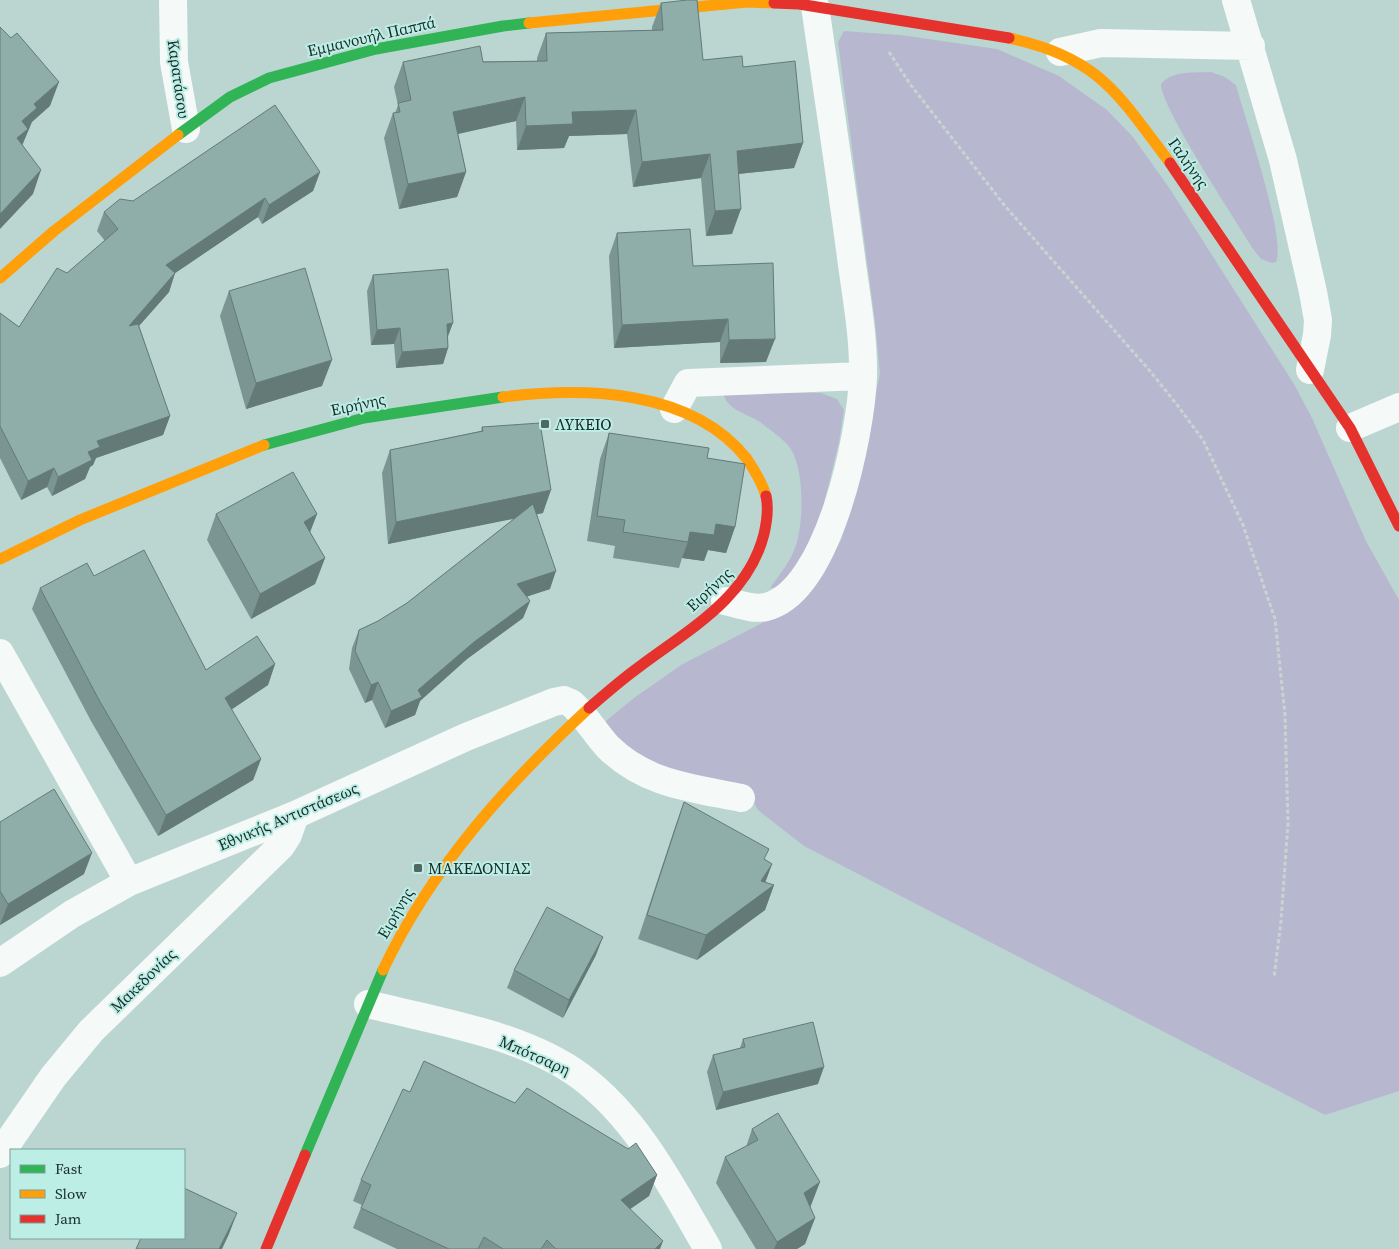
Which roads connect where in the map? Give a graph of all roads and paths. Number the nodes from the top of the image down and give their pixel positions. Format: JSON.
{"nodes":[{"id":1,"x":173,"y":0,"type":"edge"},
{"id":2,"x":1236,"y":0,"type":"edge"},
{"id":3,"x":815,"y":6,"type":"junction"},
{"id":4,"x":865,"y":14,"type":"junction"},
{"id":5,"x":1251,"y":46,"type":"junction"},
{"id":6,"x":1060,"y":52,"type":"junction"},
{"id":7,"x":186,"y":129,"type":"junction"},
{"id":8,"x":0,"y":278,"type":"edge"},
{"id":9,"x":1310,"y":370,"type":"junction"},
{"id":10,"x":863,"y":376,"type":"junction"},
{"id":11,"x":1399,"y":407,"type":"edge"},
{"id":12,"x":674,"y":409,"type":"junction"},
{"id":13,"x":1350,"y":428,"type":"junction"},
{"id":14,"x":1399,"y":526,"type":"edge"},
{"id":15,"x":0,"y":559,"type":"edge"},
{"id":16,"x":725,"y":601,"type":"junction"},
{"id":17,"x":0,"y":653,"type":"edge"},
{"id":18,"x":582,"y":715,"type":"junction"},
{"id":19,"x":741,"y":798,"type":"dead end"},
{"id":20,"x":296,"y":814,"type":"junction"},
{"id":21,"x":129,"y":882,"type":"junction"},
{"id":22,"x":0,"y":963,"type":"edge"},
{"id":23,"x":1274,"y":978,"type":"dead end"},
{"id":24,"x":368,"y":1004,"type":"junction"},
{"id":25,"x":0,"y":1154,"type":"edge"},
{"id":26,"x":266,"y":1249,"type":"edge"},
{"id":27,"x":708,"y":1249,"type":"edge"}],
"edges":[{"from":1,"to":7,"type":"street","name":"Καρατάσου"},
{"from":2,"to":5,"type":"street"},
{"from":3,"to":4,"type":"street","name":"Γαλήνης"},
{"from":3,"to":7,"type":"street","name":"Εμμανουήλ Παππά"},
{"from":3,"to":10,"type":"street"},
{"from":4,"to":6,"type":"street","name":"Γαλήνης"},
{"from":4,"to":23,"type":"path"},
{"from":5,"to":6,"type":"street"},
{"from":5,"to":9,"type":"street"},
{"from":6,"to":9,"type":"street","name":"Γαλήνης"},
{"from":7,"to":8,"type":"street","name":"Εμμανουήλ Παππά"},
{"from":9,"to":13,"type":"street","name":"Γαλήνης"},
{"from":10,"to":12,"type":"street"},
{"from":10,"to":16,"type":"street"},
{"from":11,"to":13,"type":"street"},
{"from":12,"to":15,"type":"street","name":"Ειρήνης"},
{"from":12,"to":16,"type":"street","name":"Ειρήνης"},
{"from":13,"to":14,"type":"street","name":"Γαλήνης"},
{"from":16,"to":18,"type":"street","name":"Ειρήνης"},
{"from":17,"to":21,"type":"street"},
{"from":18,"to":19,"type":"street"},
{"from":18,"to":20,"type":"street","name":"Εθνικής Αντιστάσεως"},
{"from":18,"to":24,"type":"street","name":"Ειρήνης"},
{"from":20,"to":21,"type":"street","name":"Εθνικής Αντιστάσεως"},
{"from":20,"to":25,"type":"street","name":"Μακεδονίας"},
{"from":21,"to":22,"type":"street","name":"Εθνικής Αντιστάσεως"},
{"from":24,"to":26,"type":"street","name":"Ειρήνης"},
{"from":24,"to":27,"type":"street","name":"Μπότσαρη"}]}
